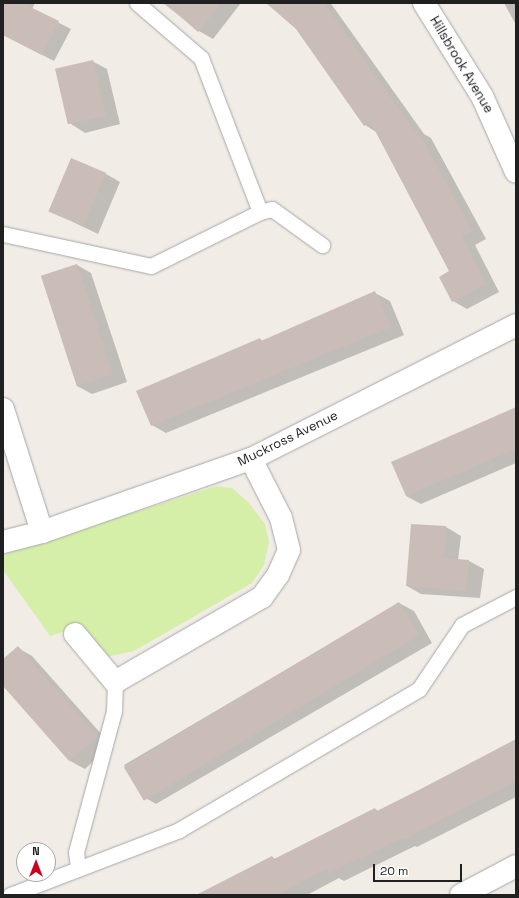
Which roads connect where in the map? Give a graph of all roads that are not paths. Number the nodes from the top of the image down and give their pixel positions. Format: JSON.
{"nodes":[{"id":1,"x":137,"y":3,"type":"edge"},
{"id":2,"x":424,"y":3,"type":"edge"},
{"id":3,"x":516,"y":172,"type":"edge"},
{"id":4,"x":260,"y":212,"type":"junction"},
{"id":5,"x":3,"y":234,"type":"edge"},
{"id":6,"x":322,"y":245,"type":"dead end"},
{"id":7,"x":516,"y":325,"type":"edge"},
{"id":8,"x":3,"y":409,"type":"edge"},
{"id":9,"x":251,"y":459,"type":"junction"},
{"id":10,"x":42,"y":532,"type":"junction"},
{"id":11,"x":3,"y":542,"type":"edge"},
{"id":12,"x":516,"y":597,"type":"edge"},
{"id":13,"x":74,"y":634,"type":"dead end"},
{"id":14,"x":115,"y":682,"type":"junction"},
{"id":15,"x":516,"y":866,"type":"edge"},
{"id":16,"x":78,"y":868,"type":"junction"},
{"id":17,"x":10,"y":895,"type":"edge"},
{"id":18,"x":461,"y":895,"type":"edge"}],
"edges":[{"from":1,"to":4,"type":"lane"},
{"from":2,"to":3,"type":"street","name":"Hillsbrook Avenue"},
{"from":4,"to":5,"type":"lane"},
{"from":4,"to":6,"type":"lane"},
{"from":7,"to":9,"type":"street","name":"Muckross Avenue"},
{"from":8,"to":10,"type":"street"},
{"from":9,"to":10,"type":"street","name":"Muckross Avenue"},
{"from":9,"to":14,"type":"street"},
{"from":10,"to":11,"type":"street","name":"Muckross Avenue"},
{"from":12,"to":16,"type":"lane"},
{"from":13,"to":14,"type":"street"},
{"from":14,"to":16,"type":"lane"},
{"from":15,"to":18,"type":"street"},
{"from":16,"to":17,"type":"lane"}]}
